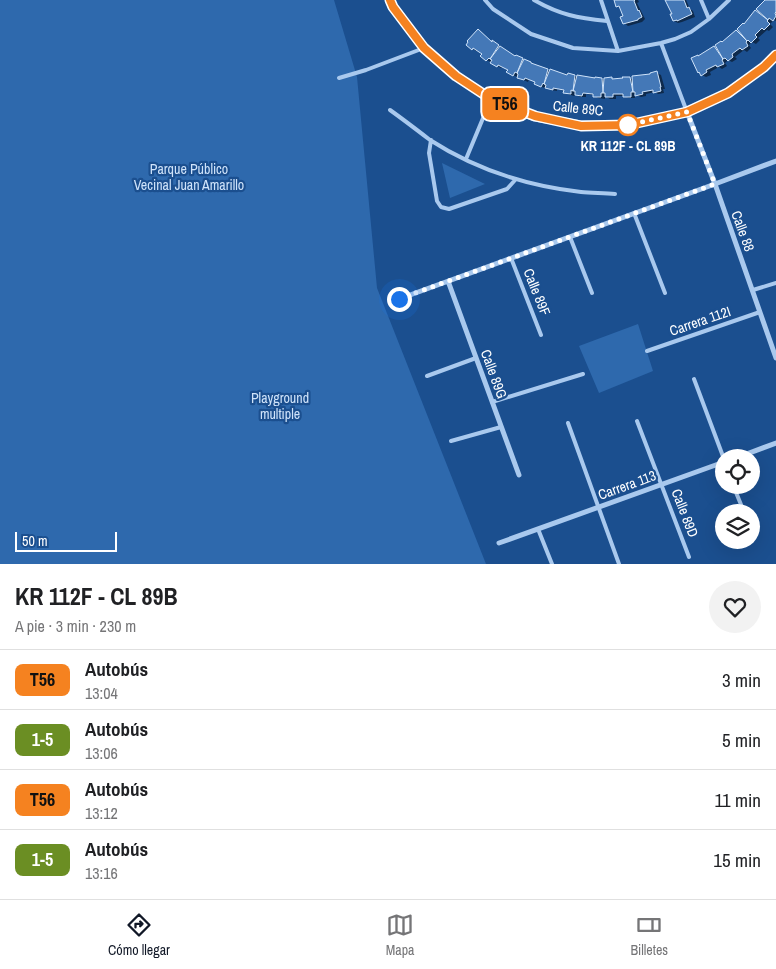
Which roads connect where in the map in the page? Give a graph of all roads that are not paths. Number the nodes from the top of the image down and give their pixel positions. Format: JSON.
{"nodes":[{"id":1,"x":390,"y":0,"type":"edge"},
{"id":2,"x":485,"y":0,"type":"edge"},
{"id":3,"x":534,"y":0,"type":"edge"},
{"id":4,"x":601,"y":0,"type":"edge"},
{"id":5,"x":701,"y":0,"type":"edge"},
{"id":6,"x":729,"y":0,"type":"edge"},
{"id":7,"x":709,"y":19,"type":"junction"},
{"id":8,"x":607,"y":21,"type":"junction"},
{"id":9,"x":661,"y":43,"type":"junction"},
{"id":10,"x":424,"y":48,"type":"junction"},
{"id":11,"x":618,"y":52,"type":"junction"},
{"id":12,"x":776,"y":55,"type":"edge"},
{"id":13,"x":339,"y":78,"type":"dead end"},
{"id":14,"x":491,"y":99,"type":"junction"},
{"id":15,"x":390,"y":110,"type":"dead end"},
{"id":16,"x":687,"y":112,"type":"junction"},
{"id":17,"x":431,"y":140,"type":"junction"},
{"id":18,"x":466,"y":159,"type":"junction"},
{"id":19,"x":776,"y":161,"type":"edge"},
{"id":20,"x":516,"y":179,"type":"junction"},
{"id":21,"x":715,"y":184,"type":"junction"},
{"id":22,"x":615,"y":194,"type":"dead end"},
{"id":23,"x":634,"y":213,"type":"junction"},
{"id":24,"x":570,"y":237,"type":"junction"},
{"id":25,"x":511,"y":258,"type":"junction"},
{"id":26,"x":448,"y":281,"type":"junction"},
{"id":27,"x":776,"y":282,"type":"edge"},
{"id":28,"x":753,"y":290,"type":"junction"},
{"id":29,"x":592,"y":293,"type":"dead end"},
{"id":30,"x":665,"y":293,"type":"dead end"},
{"id":31,"x":399,"y":299,"type":"dead end"},
{"id":32,"x":760,"y":312,"type":"junction"},
{"id":33,"x":541,"y":335,"type":"dead end"},
{"id":34,"x":647,"y":351,"type":"dead end"},
{"id":35,"x":476,"y":358,"type":"junction"},
{"id":36,"x":776,"y":358,"type":"edge"},
{"id":37,"x":582,"y":374,"type":"dead end"},
{"id":38,"x":427,"y":376,"type":"dead end"},
{"id":39,"x":694,"y":379,"type":"dead end"},
{"id":40,"x":492,"y":402,"type":"junction"},
{"id":41,"x":637,"y":421,"type":"dead end"},
{"id":42,"x":568,"y":423,"type":"dead end"},
{"id":43,"x":501,"y":427,"type":"junction"},
{"id":44,"x":452,"y":441,"type":"dead end"},
{"id":45,"x":776,"y":443,"type":"edge"},
{"id":46,"x":720,"y":449,"type":"edge"},
{"id":47,"x":760,"y":449,"type":"edge"},
{"id":48,"x":715,"y":463,"type":"edge"},
{"id":49,"x":518,"y":475,"type":"dead end"},
{"id":50,"x":662,"y":484,"type":"junction"},
{"id":51,"x":599,"y":507,"type":"junction"},
{"id":52,"x":538,"y":529,"type":"junction"},
{"id":53,"x":499,"y":543,"type":"dead end"},
{"id":54,"x":690,"y":556,"type":"dead end"},
{"id":55,"x":552,"y":564,"type":"edge"},
{"id":56,"x":619,"y":564,"type":"edge"}],
"edges":[{"from":1,"to":10,"type":"street","name":"Calle 89C"},
{"from":2,"to":11,"type":"lane"},
{"from":3,"to":8,"type":"lane"},
{"from":4,"to":8,"type":"lane"},
{"from":5,"to":7,"type":"lane"},
{"from":6,"to":7,"type":"lane"},
{"from":7,"to":9,"type":"lane"},
{"from":8,"to":11,"type":"lane"},
{"from":9,"to":11,"type":"lane"},
{"from":9,"to":16,"type":"lane"},
{"from":10,"to":13,"type":"lane"},
{"from":10,"to":14,"type":"street","name":"Calle 89C"},
{"from":12,"to":16,"type":"street","name":"Calle 89C"},
{"from":14,"to":16,"type":"street","name":"Calle 89C"},
{"from":14,"to":18,"type":"lane"},
{"from":15,"to":17,"type":"lane"},
{"from":16,"to":21,"type":"street","name":"Calle 88"},
{"from":17,"to":18,"type":"lane"},
{"from":17,"to":20,"type":"lane"},
{"from":18,"to":20,"type":"lane"},
{"from":19,"to":21,"type":"street"},
{"from":20,"to":22,"type":"lane"},
{"from":21,"to":23,"type":"street"},
{"from":21,"to":28,"type":"street","name":"Calle 88"},
{"from":23,"to":24,"type":"street"},
{"from":23,"to":30,"type":"lane"},
{"from":24,"to":25,"type":"street"},
{"from":24,"to":29,"type":"lane"},
{"from":25,"to":26,"type":"street"},
{"from":25,"to":33,"type":"lane","name":"Calle 89F"},
{"from":26,"to":31,"type":"street"},
{"from":26,"to":35,"type":"street","name":"Calle 89G"},
{"from":27,"to":28,"type":"lane"},
{"from":28,"to":32,"type":"street","name":"Calle 88"},
{"from":32,"to":34,"type":"lane","name":"Carrera 112I"},
{"from":32,"to":36,"type":"street","name":"Calle 88"},
{"from":35,"to":38,"type":"lane"},
{"from":35,"to":40,"type":"street","name":"Calle 89G"},
{"from":37,"to":40,"type":"lane"},
{"from":39,"to":46,"type":"lane"},
{"from":40,"to":43,"type":"street","name":"Calle 89G"},
{"from":41,"to":50,"type":"lane","name":"Calle 89D"},
{"from":42,"to":51,"type":"lane"},
{"from":43,"to":44,"type":"lane"},
{"from":43,"to":49,"type":"street","name":"Calle 89G"},
{"from":45,"to":47,"type":"street"},
{"from":48,"to":50,"type":"street","name":"Carrera 113"},
{"from":50,"to":51,"type":"street","name":"Carrera 113"},
{"from":50,"to":54,"type":"lane","name":"Calle 89D"},
{"from":51,"to":52,"type":"street","name":"Carrera 113"},
{"from":51,"to":56,"type":"lane"},
{"from":52,"to":53,"type":"street","name":"Carrera 113"},
{"from":52,"to":55,"type":"lane"}]}
